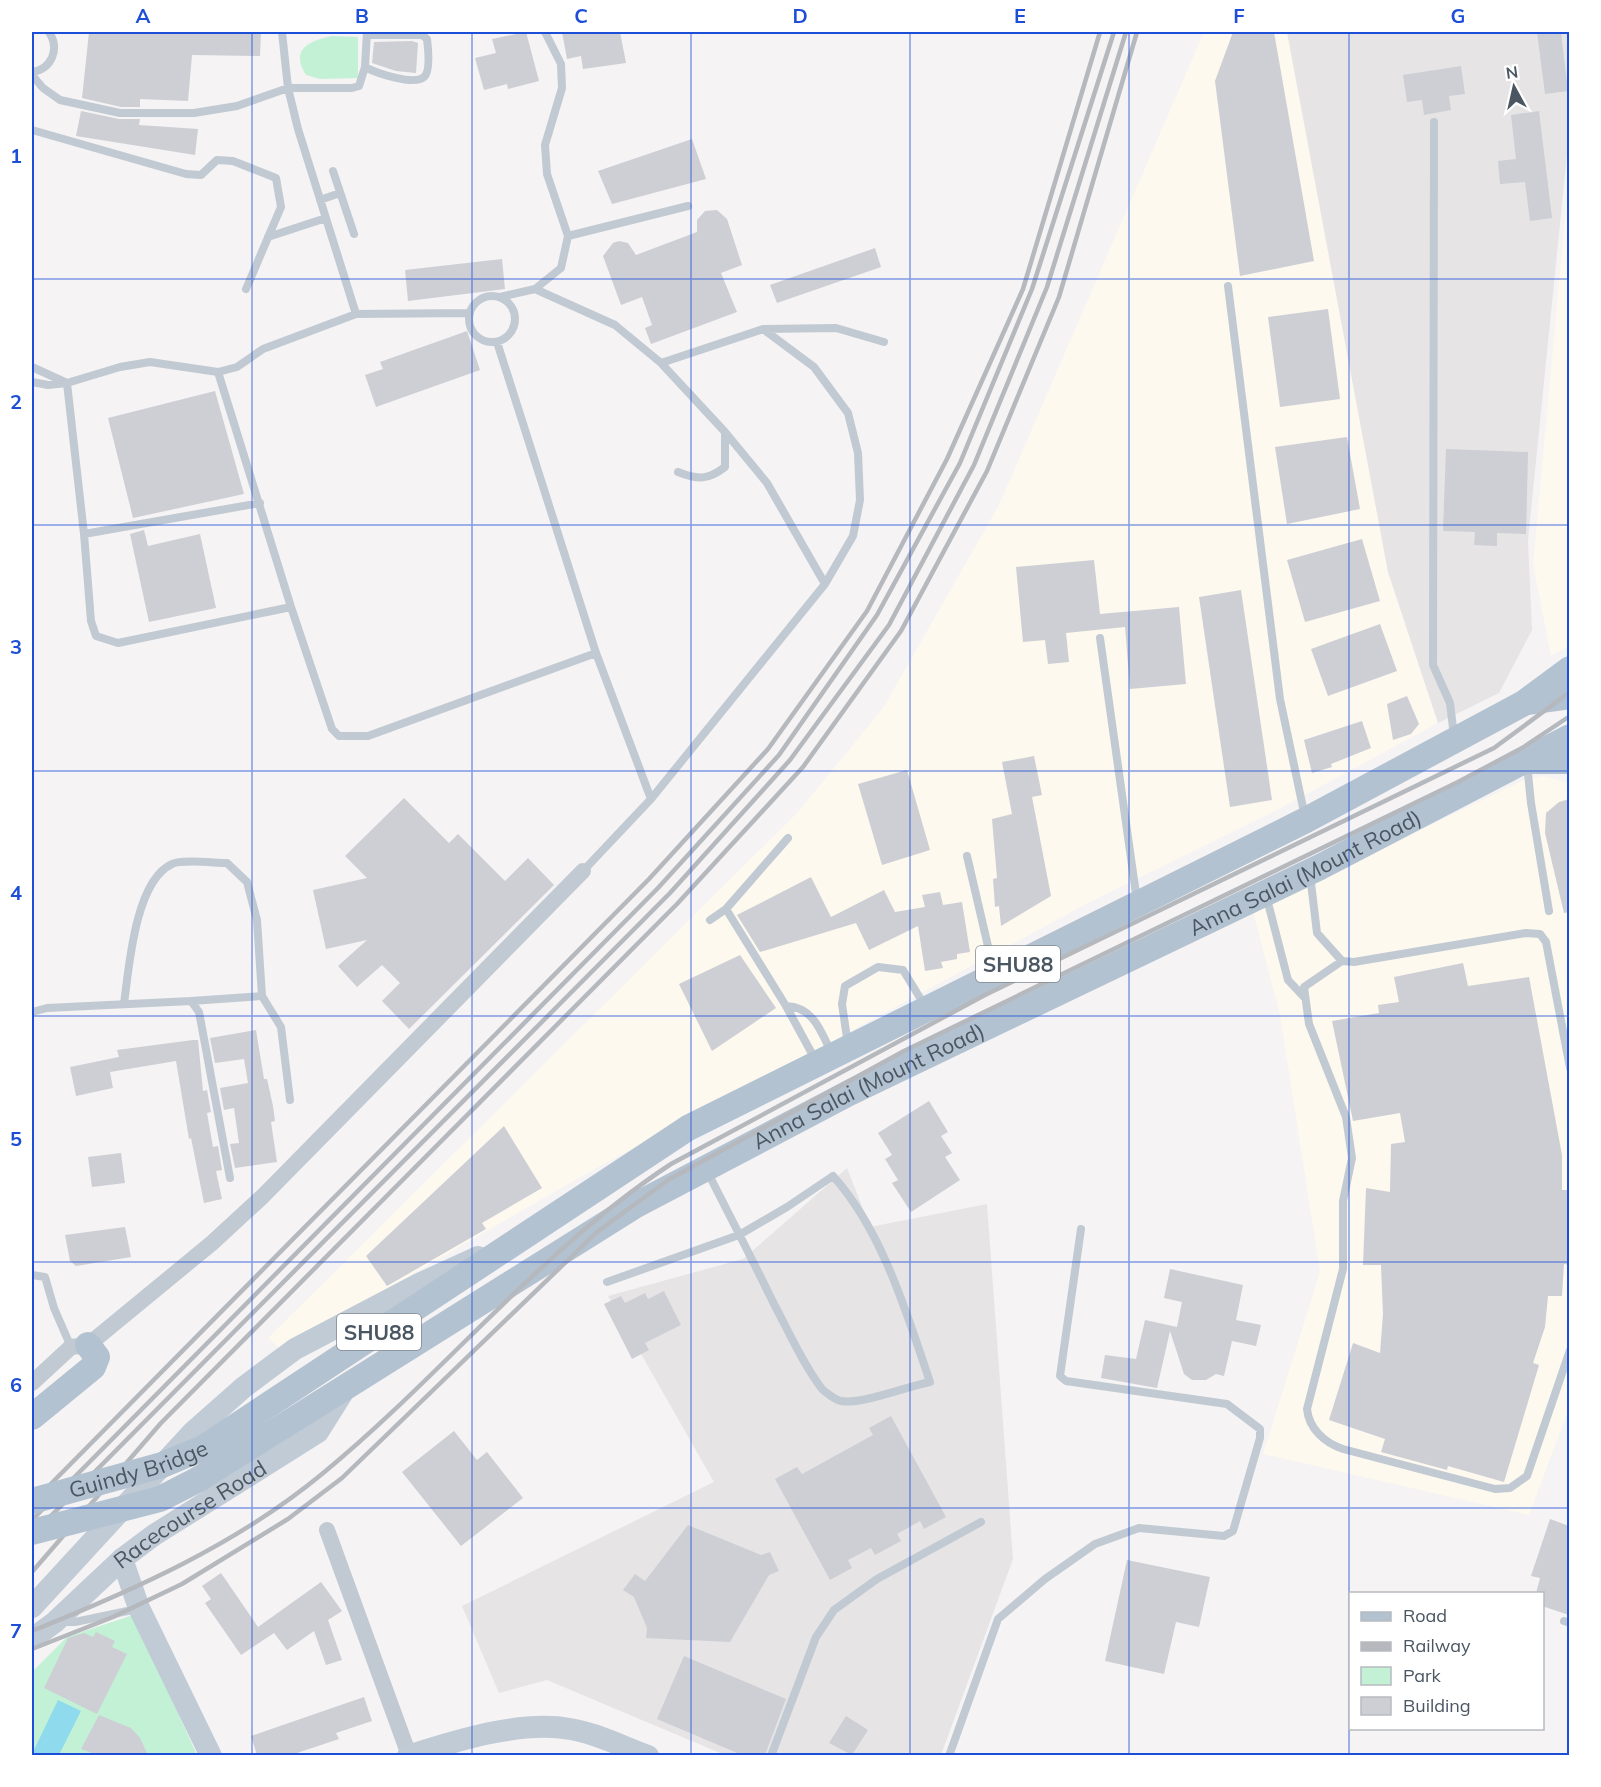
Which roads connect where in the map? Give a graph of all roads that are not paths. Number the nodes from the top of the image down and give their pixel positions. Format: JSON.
{"nodes":[{"id":1,"x":48,"y":32,"type":"edge"},
{"id":2,"x":282,"y":32,"type":"edge"},
{"id":3,"x":545,"y":32,"type":"edge"},
{"id":4,"x":367,"y":33,"type":"edge"},
{"id":5,"x":365,"y":67,"type":"junction"},
{"id":6,"x":32,"y":74,"type":"edge"},
{"id":7,"x":288,"y":88,"type":"junction"},
{"id":8,"x":1434,"y":122,"type":"dead end"},
{"id":9,"x":32,"y":130,"type":"edge"},
{"id":10,"x":333,"y":171,"type":"dead end"},
{"id":11,"x":340,"y":193,"type":"junction"},
{"id":12,"x":320,"y":200,"type":"junction"},
{"id":13,"x":688,"y":206,"type":"dead end"},
{"id":14,"x":326,"y":218,"type":"junction"},
{"id":15,"x":354,"y":234,"type":"dead end"},
{"id":16,"x":568,"y":236,"type":"junction"},
{"id":17,"x":268,"y":237,"type":"junction"},
{"id":18,"x":1228,"y":286,"type":"dead end"},
{"id":19,"x":246,"y":289,"type":"dead end"},
{"id":20,"x":535,"y":289,"type":"junction"},
{"id":21,"x":500,"y":297,"type":"junction"},
{"id":22,"x":356,"y":314,"type":"junction"},
{"id":23,"x":470,"y":314,"type":"junction"},
{"id":24,"x":763,"y":329,"type":"junction"},
{"id":25,"x":497,"y":342,"type":"junction"},
{"id":26,"x":884,"y":342,"type":"dead end"},
{"id":27,"x":661,"y":363,"type":"junction"},
{"id":28,"x":32,"y":367,"type":"edge"},
{"id":29,"x":218,"y":372,"type":"junction"},
{"id":30,"x":32,"y":382,"type":"edge"},
{"id":31,"x":67,"y":383,"type":"junction"},
{"id":32,"x":725,"y":432,"type":"junction"},
{"id":33,"x":678,"y":472,"type":"dead end"},
{"id":34,"x":260,"y":503,"type":"junction"},
{"id":35,"x":84,"y":534,"type":"junction"},
{"id":36,"x":825,"y":584,"type":"junction"},
{"id":37,"x":291,"y":607,"type":"junction"},
{"id":38,"x":1100,"y":638,"type":"dead end"},
{"id":39,"x":596,"y":653,"type":"junction"},
{"id":40,"x":1569,"y":669,"type":"edge"},
{"id":41,"x":1569,"y":696,"type":"edge"},
{"id":42,"x":1524,"y":703,"type":"junction"},
{"id":43,"x":1569,"y":737,"type":"edge"},
{"id":44,"x":1454,"y":738,"type":"junction"},
{"id":45,"x":1527,"y":761,"type":"junction"},
{"id":46,"x":1569,"y":761,"type":"edge"},
{"id":47,"x":651,"y":800,"type":"junction"},
{"id":48,"x":1306,"y":820,"type":"junction"},
{"id":49,"x":788,"y":838,"type":"dead end"},
{"id":50,"x":967,"y":856,"type":"dead end"},
{"id":51,"x":1320,"y":867,"type":"junction"},
{"id":52,"x":583,"y":871,"type":"joint"},
{"id":53,"x":1265,"y":893,"type":"junction"},
{"id":54,"x":1137,"y":904,"type":"junction"},
{"id":55,"x":726,"y":909,"type":"junction"},
{"id":56,"x":1549,"y":911,"type":"dead end"},
{"id":57,"x":710,"y":920,"type":"dead end"},
{"id":58,"x":1342,"y":961,"type":"junction"},
{"id":59,"x":995,"y":975,"type":"junction"},
{"id":60,"x":262,"y":996,"type":"junction"},
{"id":61,"x":1304,"y":997,"type":"junction"},
{"id":62,"x":191,"y":1001,"type":"junction"},
{"id":63,"x":124,"y":1004,"type":"junction"},
{"id":64,"x":786,"y":1006,"type":"junction"},
{"id":65,"x":927,"y":1009,"type":"junction"},
{"id":66,"x":32,"y":1012,"type":"edge"},
{"id":67,"x":833,"y":1056,"type":"junction"},
{"id":68,"x":1569,"y":1068,"type":"edge"},
{"id":69,"x":290,"y":1100,"type":"dead end"},
{"id":70,"x":706,"y":1168,"type":"junction"},
{"id":71,"x":230,"y":1178,"type":"dead end"},
{"id":72,"x":1081,"y":1229,"type":"dead end"},
{"id":73,"x":739,"y":1234,"type":"junction"},
{"id":74,"x":520,"y":1239,"type":"junction"},
{"id":75,"x":32,"y":1275,"type":"edge"},
{"id":76,"x":607,"y":1282,"type":"dead end"},
{"id":77,"x":80,"y":1346,"type":"junction"},
{"id":78,"x":1569,"y":1350,"type":"edge"},
{"id":79,"x":32,"y":1383,"type":"edge"},
{"id":80,"x":345,"y":1389,"type":"junction"},
{"id":81,"x":32,"y":1417,"type":"edge"},
{"id":82,"x":238,"y":1425,"type":"joint"},
{"id":83,"x":199,"y":1479,"type":"joint"},
{"id":84,"x":32,"y":1501,"type":"edge"},
{"id":85,"x":981,"y":1522,"type":"dead end"},
{"id":86,"x":327,"y":1530,"type":"dead end"},
{"id":87,"x":32,"y":1532,"type":"edge"},
{"id":88,"x":122,"y":1559,"type":"junction"},
{"id":89,"x":32,"y":1607,"type":"edge"},
{"id":90,"x":139,"y":1608,"type":"junction"},
{"id":91,"x":55,"y":1622,"type":"junction"},
{"id":92,"x":32,"y":1639,"type":"edge"},
{"id":93,"x":211,"y":1755,"type":"edge"},
{"id":94,"x":409,"y":1755,"type":"edge"},
{"id":95,"x":648,"y":1755,"type":"edge"},
{"id":96,"x":771,"y":1755,"type":"edge"},
{"id":97,"x":949,"y":1755,"type":"edge"}],
"edges":[{"from":1,"to":6,"type":"lane"},
{"from":2,"to":7,"type":"lane"},
{"from":3,"to":16,"type":"lane"},
{"from":4,"to":5,"type":"lane"},
{"from":4,"to":5,"type":"lane"},
{"from":5,"to":7,"type":"lane"},
{"from":6,"to":7,"type":"lane"},
{"from":7,"to":12,"type":"lane"},
{"from":8,"to":44,"type":"lane"},
{"from":9,"to":17,"type":"lane"},
{"from":10,"to":11,"type":"lane"},
{"from":11,"to":12,"type":"lane"},
{"from":11,"to":15,"type":"lane"},
{"from":12,"to":14,"type":"lane"},
{"from":13,"to":16,"type":"lane"},
{"from":14,"to":17,"type":"lane"},
{"from":14,"to":22,"type":"lane"},
{"from":16,"to":20,"type":"lane"},
{"from":17,"to":19,"type":"lane"},
{"from":18,"to":48,"type":"lane"},
{"from":20,"to":21,"type":"lane"},
{"from":20,"to":27,"type":"lane"},
{"from":21,"to":23,"type":"lane"},
{"from":21,"to":25,"type":"lane"},
{"from":22,"to":23,"type":"lane"},
{"from":22,"to":29,"type":"lane"},
{"from":23,"to":25,"type":"lane"},
{"from":24,"to":26,"type":"lane"},
{"from":24,"to":27,"type":"lane"},
{"from":24,"to":36,"type":"lane"},
{"from":25,"to":39,"type":"lane"},
{"from":27,"to":32,"type":"lane"},
{"from":28,"to":31,"type":"lane"},
{"from":29,"to":31,"type":"lane"},
{"from":29,"to":34,"type":"lane"},
{"from":30,"to":31,"type":"lane"},
{"from":31,"to":35,"type":"lane"},
{"from":32,"to":33,"type":"lane"},
{"from":32,"to":36,"type":"lane"},
{"from":34,"to":35,"type":"lane"},
{"from":34,"to":37,"type":"lane"},
{"from":35,"to":37,"type":"lane"},
{"from":36,"to":47,"type":"lane"},
{"from":37,"to":39,"type":"lane"},
{"from":38,"to":54,"type":"lane"},
{"from":39,"to":47,"type":"lane"},
{"from":40,"to":42,"type":"main road","name":"Anna Salai (Mount Road)","number":"SHU88"},
{"from":41,"to":42,"type":"main road","number":"SHU88"},
{"from":42,"to":44,"type":"main road","name":"Anna Salai (Mount Road)","number":"SHU88"},
{"from":43,"to":45,"type":"main road","number":"SHU88"},
{"from":44,"to":48,"type":"main road","name":"Anna Salai (Mount Road)","number":"SHU88"},
{"from":45,"to":46,"type":"main road","name":"Anna Salai (Mount Road)"},
{"from":45,"to":51,"type":"main road","name":"Anna Salai (Mount Road)","number":"SHU88"},
{"from":45,"to":56,"type":"lane"},
{"from":47,"to":52,"type":"lane"},
{"from":48,"to":54,"type":"main road","name":"Anna Salai (Mount Road)","number":"SHU88"},
{"from":49,"to":55,"type":"lane"},
{"from":50,"to":59,"type":"lane"},
{"from":51,"to":53,"type":"main road","name":"Anna Salai (Mount Road)","number":"SHU88"},
{"from":51,"to":58,"type":"lane"},
{"from":52,"to":77,"type":"street"},
{"from":53,"to":61,"type":"lane"},
{"from":53,"to":70,"type":"main road","name":"Anna Salai (Mount Road)","number":"SHU88"},
{"from":54,"to":59,"type":"main road","name":"Anna Salai (Mount Road)","number":"SHU88"},
{"from":55,"to":57,"type":"lane"},
{"from":55,"to":64,"type":"lane"},
{"from":58,"to":61,"type":"lane"},
{"from":58,"to":68,"type":"lane"},
{"from":59,"to":65,"type":"main road","name":"Anna Salai (Mount Road)","number":"SHU88"},
{"from":60,"to":62,"type":"lane"},
{"from":60,"to":63,"type":"lane"},
{"from":60,"to":69,"type":"lane"},
{"from":61,"to":78,"type":"lane"},
{"from":62,"to":63,"type":"lane"},
{"from":62,"to":71,"type":"lane"},
{"from":63,"to":66,"type":"lane"},
{"from":64,"to":67,"type":"lane"},
{"from":64,"to":67,"type":"lane"},
{"from":65,"to":67,"type":"main road","name":"Anna Salai (Mount Road)","number":"SHU88"},
{"from":65,"to":67,"type":"lane"},
{"from":67,"to":74,"type":"main road","name":"Anna Salai (Mount Road)","number":"SHU88"},
{"from":70,"to":73,"type":"lane"},
{"from":70,"to":80,"type":"main road","name":"Anna Salai (Mount Road)","number":"SHU88"},
{"from":72,"to":97,"type":"lane"},
{"from":73,"to":73,"type":"lane"},
{"from":73,"to":76,"type":"lane"},
{"from":74,"to":82,"type":"main road","name":"Anna Salai (Mount Road)","number":"SHU88"},
{"from":74,"to":89,"type":"main road","name":"Racecourse Road"},
{"from":75,"to":77,"type":"lane"},
{"from":77,"to":79,"type":"street"},
{"from":77,"to":81,"type":"main road"},
{"from":80,"to":83,"type":"main road","name":"Anna Salai (Mount Road)","number":"SHU88"},
{"from":80,"to":88,"type":"main road","name":"Racecourse Road"},
{"from":82,"to":84,"type":"main road","name":"Guindy Bridge","number":"SHU88","bridge":true},
{"from":83,"to":87,"type":"main road","name":"Guindy Bridge","number":"SHU88","bridge":true},
{"from":85,"to":96,"type":"lane"},
{"from":86,"to":94,"type":"street"},
{"from":88,"to":90,"type":"main road"},
{"from":88,"to":91,"type":"main road","name":"Racecourse Road"},
{"from":90,"to":91,"type":"lane"},
{"from":90,"to":93,"type":"main road"},
{"from":91,"to":92,"type":"main road","name":"Racecourse Road"},
{"from":94,"to":95,"type":"main road"}]}
